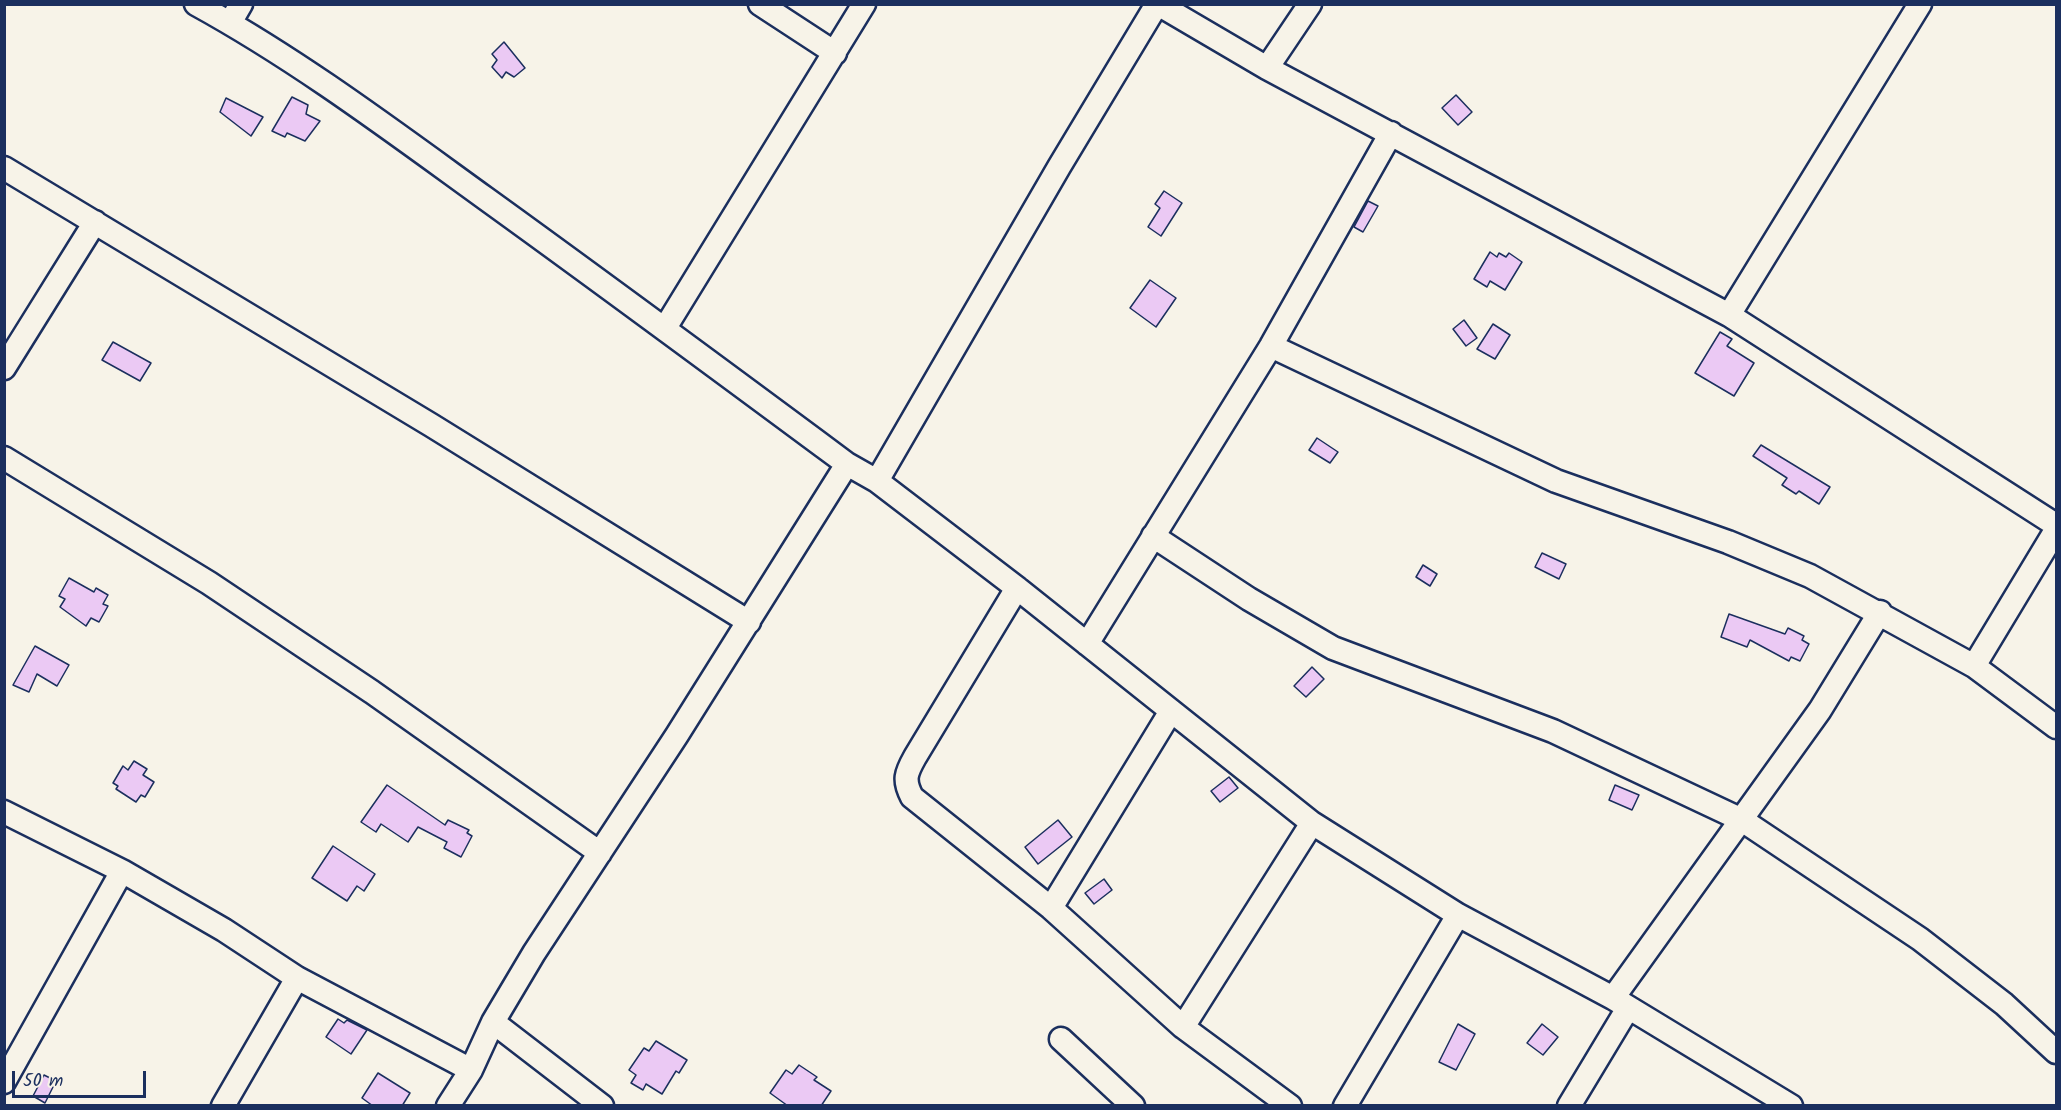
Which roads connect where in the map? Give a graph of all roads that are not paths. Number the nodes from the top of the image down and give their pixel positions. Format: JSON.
{"nodes":[{"id":1,"x":196,"y":4,"type":"edge"},
{"id":2,"x":760,"y":4,"type":"edge"},
{"id":3,"x":864,"y":4,"type":"edge"},
{"id":4,"x":1157,"y":4,"type":"edge"},
{"id":5,"x":1310,"y":4,"type":"edge"},
{"id":6,"x":1920,"y":4,"type":"edge"},
{"id":7,"x":236,"y":14,"type":"edge"},
{"id":8,"x":835,"y":52,"type":"junction"},
{"id":9,"x":1267,"y":68,"type":"junction"},
{"id":10,"x":1390,"y":134,"type":"junction"},
{"id":11,"x":4,"y":168,"type":"edge"},
{"id":12,"x":95,"y":222,"type":"junction"},
{"id":13,"x":1729,"y":315,"type":"junction"},
{"id":14,"x":665,"y":328,"type":"junction"},
{"id":15,"x":1271,"y":346,"type":"junction"},
{"id":16,"x":4,"y":368,"type":"edge"},
{"id":17,"x":4,"y":458,"type":"edge"},
{"id":18,"x":847,"y":464,"type":"junction"},
{"id":19,"x":877,"y":481,"type":"junction"},
{"id":20,"x":2056,"y":525,"type":"edge"},
{"id":21,"x":2056,"y":530,"type":"edge"},
{"id":22,"x":1153,"y":536,"type":"junction"},
{"id":23,"x":1017,"y":588,"type":"junction"},
{"id":24,"x":1880,"y":612,"type":"junction"},
{"id":25,"x":749,"y":622,"type":"junction"},
{"id":26,"x":1087,"y":644,"type":"junction"},
{"id":27,"x":1974,"y":666,"type":"junction"},
{"id":28,"x":1171,"y":711,"type":"junction"},
{"id":29,"x":2056,"y":727,"type":"edge"},
{"id":30,"x":4,"y":812,"type":"edge"},
{"id":31,"x":1742,"y":820,"type":"junction"},
{"id":32,"x":1312,"y":823,"type":"junction"},
{"id":33,"x":600,"y":853,"type":"junction"},
{"id":34,"x":122,"y":871,"type":"junction"},
{"id":35,"x":1051,"y":908,"type":"junction"},
{"id":36,"x":1458,"y":915,"type":"junction"},
{"id":37,"x":297,"y":978,"type":"junction"},
{"id":38,"x":1621,"y":1003,"type":"junction"},
{"id":39,"x":493,"y":1022,"type":"junction"},
{"id":40,"x":1183,"y":1027,"type":"junction"},
{"id":41,"x":1061,"y":1039,"type":"dead end"},
{"id":42,"x":2056,"y":1052,"type":"edge"},
{"id":43,"x":471,"y":1070,"type":"junction"},
{"id":44,"x":4,"y":1082,"type":"edge"},
{"id":45,"x":223,"y":1106,"type":"edge"},
{"id":46,"x":448,"y":1106,"type":"edge"},
{"id":47,"x":602,"y":1106,"type":"edge"},
{"id":48,"x":1132,"y":1106,"type":"edge"},
{"id":49,"x":1290,"y":1106,"type":"edge"},
{"id":50,"x":1345,"y":1106,"type":"edge"},
{"id":51,"x":1569,"y":1106,"type":"edge"},
{"id":52,"x":1791,"y":1106,"type":"edge"}],
"edges":[{"from":1,"to":7,"type":"street"},
{"from":2,"to":8,"type":"street"},
{"from":3,"to":8,"type":"street"},
{"from":4,"to":9,"type":"street"},
{"from":4,"to":19,"type":"street"},
{"from":5,"to":9,"type":"street"},
{"from":6,"to":13,"type":"street"},
{"from":7,"to":14,"type":"street"},
{"from":8,"to":14,"type":"street"},
{"from":9,"to":10,"type":"street"},
{"from":10,"to":13,"type":"street"},
{"from":10,"to":15,"type":"street"},
{"from":11,"to":12,"type":"street"},
{"from":12,"to":16,"type":"street"},
{"from":12,"to":25,"type":"street"},
{"from":13,"to":20,"type":"street"},
{"from":14,"to":18,"type":"street"},
{"from":15,"to":22,"type":"street"},
{"from":15,"to":24,"type":"street"},
{"from":17,"to":33,"type":"street"},
{"from":18,"to":19,"type":"street"},
{"from":18,"to":25,"type":"street"},
{"from":19,"to":23,"type":"street"},
{"from":21,"to":27,"type":"street"},
{"from":22,"to":26,"type":"street"},
{"from":22,"to":31,"type":"street"},
{"from":23,"to":26,"type":"street"},
{"from":23,"to":35,"type":"street"},
{"from":24,"to":27,"type":"street"},
{"from":24,"to":31,"type":"street"},
{"from":25,"to":33,"type":"street"},
{"from":26,"to":28,"type":"street"},
{"from":27,"to":29,"type":"street"},
{"from":28,"to":32,"type":"street"},
{"from":28,"to":35,"type":"street"},
{"from":30,"to":34,"type":"street"},
{"from":31,"to":38,"type":"street"},
{"from":31,"to":42,"type":"street"},
{"from":32,"to":36,"type":"street"},
{"from":32,"to":40,"type":"street"},
{"from":33,"to":39,"type":"street"},
{"from":34,"to":37,"type":"street"},
{"from":34,"to":44,"type":"street"},
{"from":35,"to":40,"type":"street"},
{"from":36,"to":38,"type":"street"},
{"from":36,"to":50,"type":"street"},
{"from":37,"to":43,"type":"street"},
{"from":37,"to":45,"type":"street"},
{"from":38,"to":51,"type":"street"},
{"from":38,"to":52,"type":"street"},
{"from":39,"to":43,"type":"street"},
{"from":39,"to":47,"type":"street"},
{"from":40,"to":49,"type":"street"},
{"from":41,"to":48,"type":"street"},
{"from":43,"to":46,"type":"street"}]}
